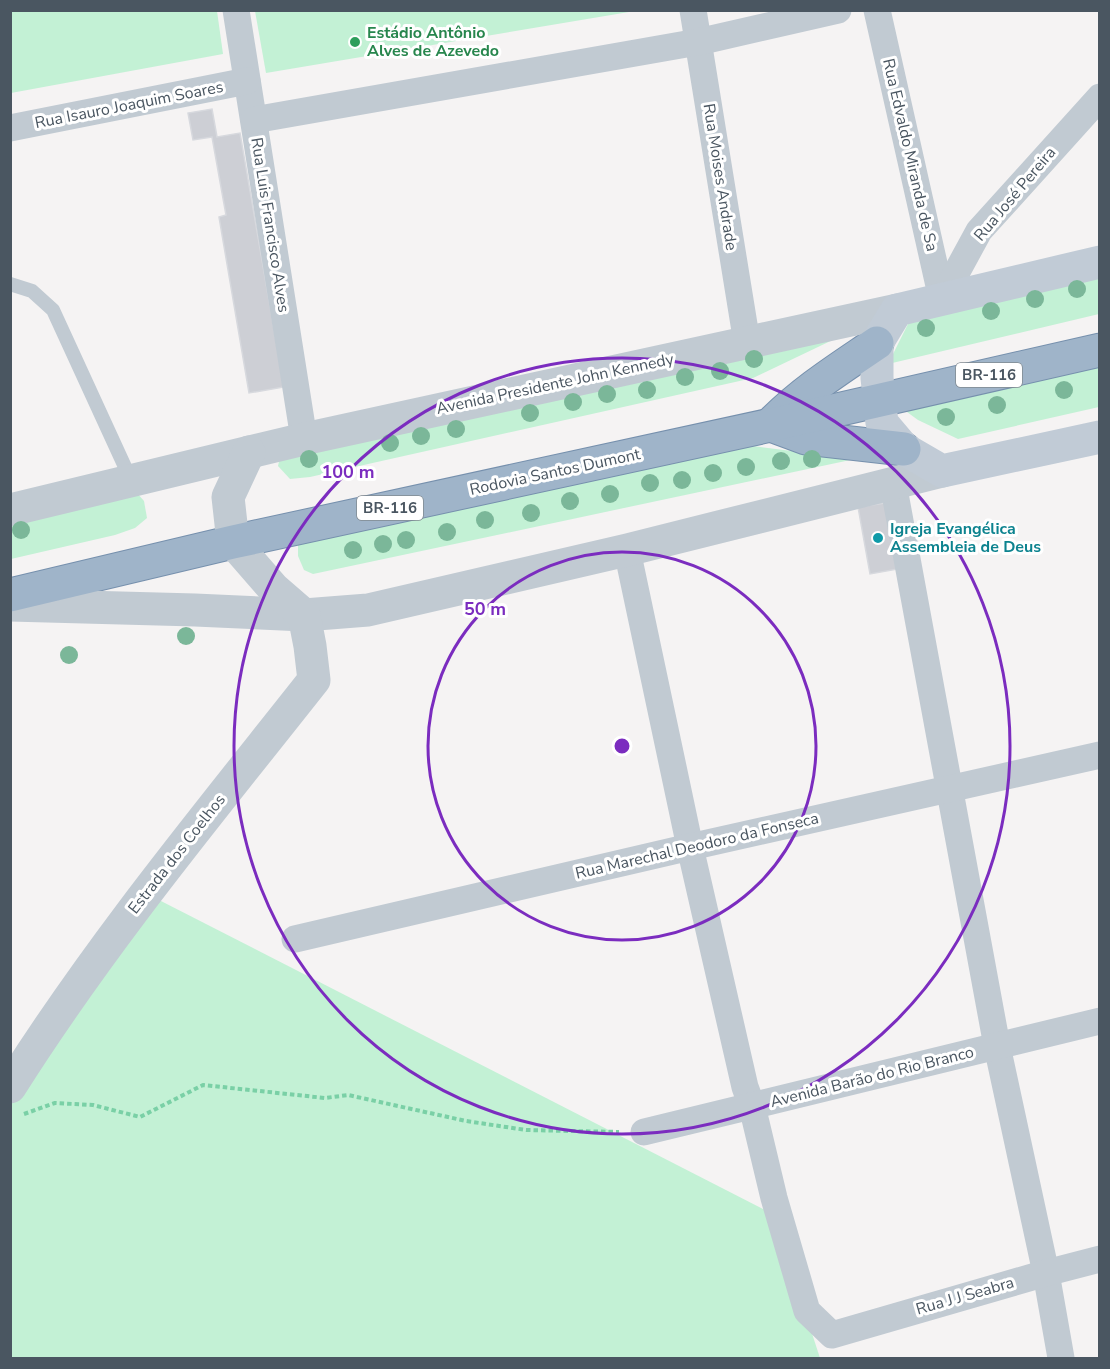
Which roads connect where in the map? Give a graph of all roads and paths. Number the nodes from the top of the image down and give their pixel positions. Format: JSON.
{"nodes":[{"id":1,"x":236,"y":10,"type":"edge"},
{"id":2,"x":693,"y":10,"type":"edge"},
{"id":3,"x":838,"y":10,"type":"edge"},
{"id":4,"x":877,"y":10,"type":"edge"},
{"id":5,"x":698,"y":42,"type":"junction"},
{"id":6,"x":247,"y":81,"type":"junction"},
{"id":7,"x":1100,"y":97,"type":"edge"},
{"id":8,"x":254,"y":120,"type":"junction"},
{"id":9,"x":10,"y":128,"type":"edge"},
{"id":10,"x":1100,"y":262,"type":"edge"},
{"id":11,"x":10,"y":284,"type":"edge"},
{"id":12,"x":942,"y":299,"type":"junction"},
{"id":13,"x":897,"y":310,"type":"junction"},
{"id":14,"x":747,"y":343,"type":"junction"},
{"id":15,"x":878,"y":343,"type":"junction"},
{"id":16,"x":1100,"y":350,"type":"edge"},
{"id":17,"x":879,"y":399,"type":"junction"},
{"id":18,"x":771,"y":425,"type":"junction"},
{"id":19,"x":1100,"y":437,"type":"edge"},
{"id":20,"x":304,"y":439,"type":"junction"},
{"id":21,"x":904,"y":449,"type":"junction"},
{"id":22,"x":249,"y":452,"type":"junction"},
{"id":23,"x":942,"y":471,"type":"junction"},
{"id":24,"x":131,"y":480,"type":"junction"},
{"id":25,"x":893,"y":483,"type":"junction"},
{"id":26,"x":10,"y":510,"type":"edge"},
{"id":27,"x":233,"y":542,"type":"junction"},
{"id":28,"x":627,"y":549,"type":"junction"},
{"id":29,"x":10,"y":595,"type":"edge"},
{"id":30,"x":10,"y":604,"type":"edge"},
{"id":31,"x":304,"y":615,"type":"junction"},
{"id":32,"x":1100,"y":755,"type":"edge"},
{"id":33,"x":949,"y":791,"type":"junction"},
{"id":34,"x":690,"y":847,"type":"junction"},
{"id":35,"x":295,"y":939,"type":"dead end"},
{"id":36,"x":1100,"y":1021,"type":"edge"},
{"id":37,"x":997,"y":1046,"type":"junction"},
{"id":38,"x":16,"y":1101,"type":"edge"},
{"id":39,"x":752,"y":1106,"type":"junction"},
{"id":40,"x":644,"y":1132,"type":"joint"},
{"id":41,"x":1100,"y":1259,"type":"edge"},
{"id":42,"x":1046,"y":1273,"type":"junction"},
{"id":43,"x":1061,"y":1359,"type":"edge"}],
"edges":[{"from":1,"to":6,"type":"street","name":"Rua Luis Francisco Alves"},
{"from":2,"to":5,"type":"street","name":"Rua Moises Andrade"},
{"from":3,"to":5,"type":"street"},
{"from":4,"to":12,"type":"street","name":"Rua Edvaldo Miranda de Sa"},
{"from":5,"to":8,"type":"street"},
{"from":5,"to":14,"type":"street","name":"Rua Moises Andrade"},
{"from":6,"to":8,"type":"street","name":"Rua Luis Francisco Alves"},
{"from":6,"to":9,"type":"street","name":"Rua Isauro Joaquim Soares"},
{"from":7,"to":12,"type":"street","name":"Rua José Pereira"},
{"from":8,"to":20,"type":"street","name":"Rua Luis Francisco Alves"},
{"from":10,"to":12,"type":"main road","name":"Avenida Presidente John Kennedy"},
{"from":11,"to":24,"type":"lane"},
{"from":12,"to":13,"type":"main road","name":"Avenida Presidente John Kennedy"},
{"from":13,"to":14,"type":"street","name":"Avenida Presidente John Kennedy"},
{"from":13,"to":15,"type":"main road"},
{"from":14,"to":20,"type":"street","name":"Avenida Presidente John Kennedy"},
{"from":15,"to":17,"type":"main road"},
{"from":15,"to":18,"type":"highway"},
{"from":16,"to":17,"type":"highway","name":"Rodovia Santos Dumont","number":"BR-116"},
{"from":17,"to":18,"type":"highway","name":"Rodovia Santos Dumont","number":"BR-116"},
{"from":17,"to":21,"type":"main road"},
{"from":18,"to":21,"type":"highway"},
{"from":18,"to":27,"type":"highway","name":"Rodovia Santos Dumont","number":"BR-116"},
{"from":19,"to":23,"type":"main road"},
{"from":20,"to":22,"type":"street","name":"Avenida Presidente John Kennedy"},
{"from":21,"to":23,"type":"main road"},
{"from":22,"to":24,"type":"street","name":"Avenida Presidente John Kennedy"},
{"from":22,"to":27,"type":"street"},
{"from":23,"to":25,"type":"street"},
{"from":24,"to":26,"type":"street","name":"Avenida Presidente John Kennedy"},
{"from":25,"to":28,"type":"street"},
{"from":25,"to":33,"type":"street"},
{"from":27,"to":29,"type":"highway","name":"Rodovia Santos Dumont","number":"BR-116"},
{"from":27,"to":31,"type":"street"},
{"from":28,"to":31,"type":"street"},
{"from":28,"to":34,"type":"street"},
{"from":30,"to":31,"type":"street"},
{"from":31,"to":38,"type":"street","name":"Estrada dos Coelhos"},
{"from":32,"to":33,"type":"street","name":"Rua Marechal Deodoro da Fonseca"},
{"from":33,"to":34,"type":"street","name":"Rua Marechal Deodoro da Fonseca"},
{"from":33,"to":37,"type":"street"},
{"from":34,"to":35,"type":"street","name":"Rua Marechal Deodoro da Fonseca"},
{"from":34,"to":39,"type":"street"},
{"from":36,"to":37,"type":"street","name":"Avenida Barão do Rio Branco"},
{"from":37,"to":39,"type":"street","name":"Avenida Barão do Rio Branco"},
{"from":37,"to":42,"type":"street"},
{"from":38,"to":40,"type":"path"},
{"from":39,"to":40,"type":"street","name":"Avenida Barão do Rio Branco"},
{"from":39,"to":42,"type":"street","name":"Rua J J Seabra"},
{"from":41,"to":42,"type":"street","name":"Rua J J Seabra"},
{"from":42,"to":43,"type":"street"}]}
